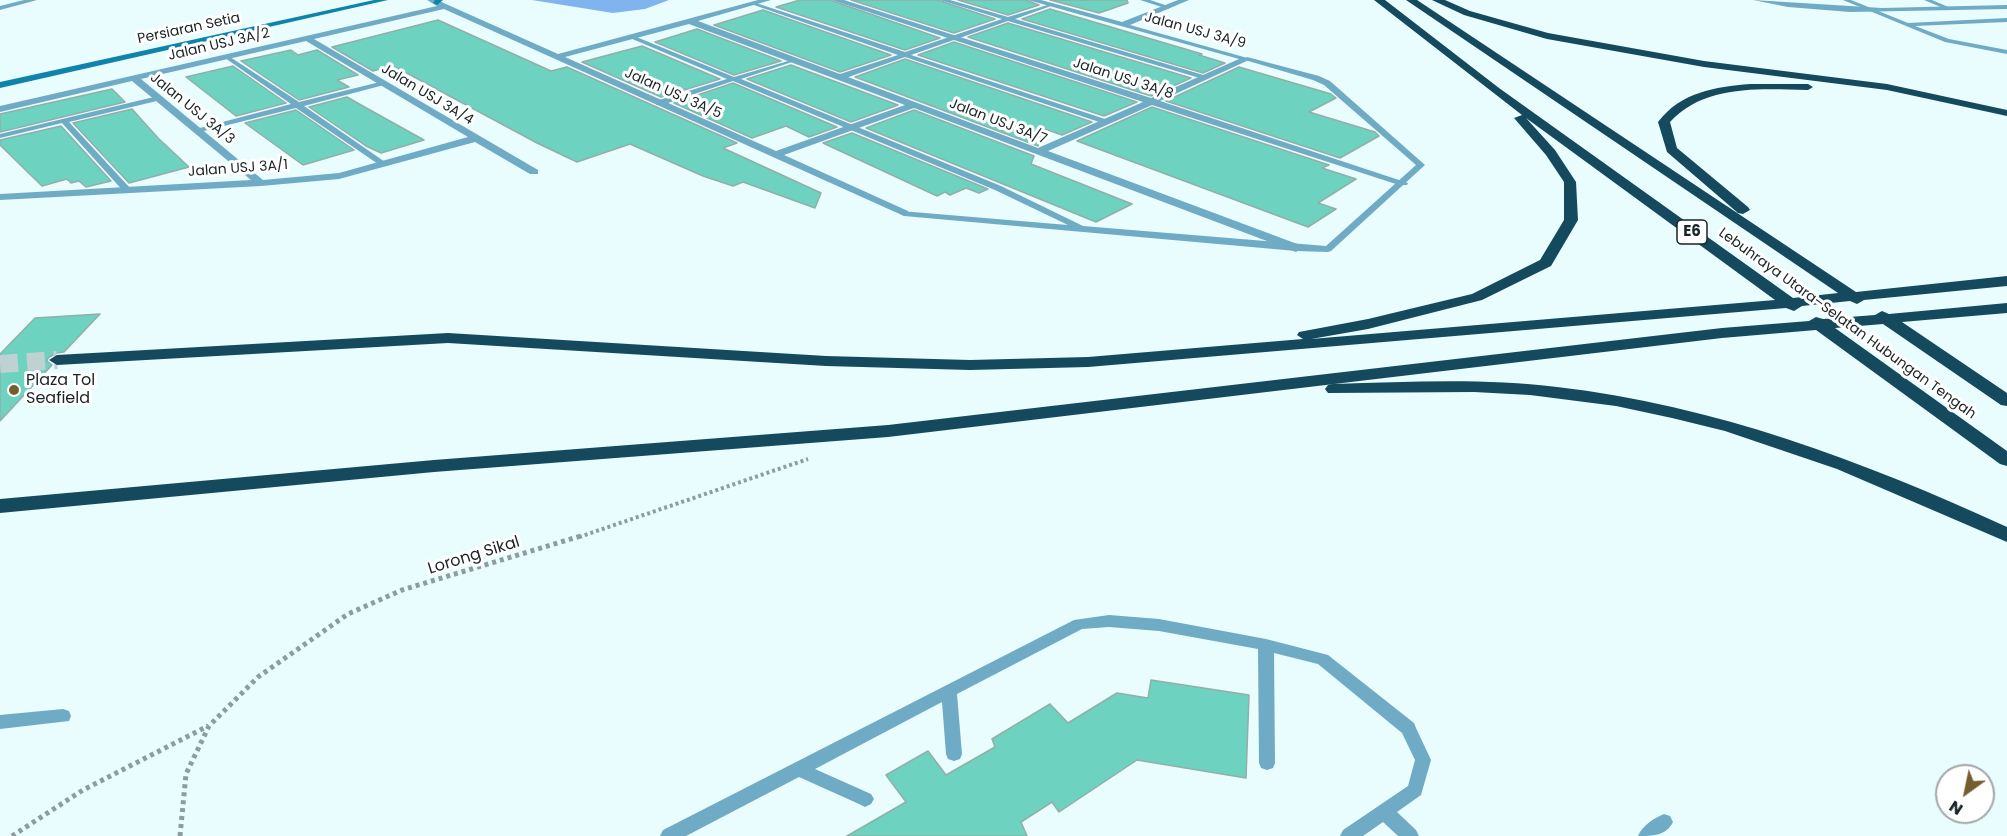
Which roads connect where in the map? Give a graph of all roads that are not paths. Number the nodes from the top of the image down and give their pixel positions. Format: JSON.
{"nodes":[{"id":1,"x":33,"y":0,"type":"edge"},
{"id":2,"x":346,"y":0,"type":"edge"},
{"id":3,"x":384,"y":0,"type":"edge"},
{"id":4,"x":767,"y":0,"type":"edge"},
{"id":5,"x":836,"y":0,"type":"edge"},
{"id":6,"x":943,"y":0,"type":"edge"},
{"id":7,"x":1032,"y":0,"type":"edge"},
{"id":8,"x":1143,"y":0,"type":"edge"},
{"id":9,"x":1185,"y":0,"type":"edge"},
{"id":10,"x":1379,"y":0,"type":"edge"},
{"id":11,"x":1411,"y":0,"type":"edge"},
{"id":12,"x":1437,"y":0,"type":"edge"},
{"id":13,"x":1757,"y":0,"type":"edge"},
{"id":14,"x":1846,"y":0,"type":"edge"},
{"id":15,"x":1927,"y":0,"type":"edge"},
{"id":16,"x":438,"y":2,"type":"edge"},
{"id":17,"x":754,"y":4,"type":"junction"},
{"id":18,"x":1049,"y":5,"type":"junction"},
{"id":19,"x":1168,"y":7,"type":"junction"},
{"id":20,"x":2007,"y":7,"type":"edge"},
{"id":21,"x":0,"y":8,"type":"edge"},
{"id":22,"x":1950,"y":9,"type":"junction"},
{"id":23,"x":1875,"y":12,"type":"junction"},
{"id":24,"x":1008,"y":19,"type":"junction"},
{"id":25,"x":2007,"y":20,"type":"edge"},
{"id":26,"x":690,"y":21,"type":"junction"},
{"id":27,"x":1907,"y":24,"type":"junction"},
{"id":28,"x":224,"y":25,"type":"dead end"},
{"id":29,"x":1122,"y":25,"type":"junction"},
{"id":30,"x":632,"y":37,"type":"junction"},
{"id":31,"x":307,"y":38,"type":"junction"},
{"id":32,"x":953,"y":38,"type":"junction"},
{"id":33,"x":137,"y":45,"type":"dead end"},
{"id":34,"x":2007,"y":52,"type":"edge"},
{"id":35,"x":906,"y":54,"type":"junction"},
{"id":36,"x":227,"y":57,"type":"junction"},
{"id":37,"x":557,"y":57,"type":"junction"},
{"id":38,"x":1247,"y":59,"type":"junction"},
{"id":39,"x":793,"y":60,"type":"junction"},
{"id":40,"x":0,"y":75,"type":"edge"},
{"id":41,"x":840,"y":77,"type":"junction"},
{"id":42,"x":1206,"y":77,"type":"junction"},
{"id":43,"x":134,"y":78,"type":"junction"},
{"id":44,"x":733,"y":79,"type":"junction"},
{"id":45,"x":381,"y":83,"type":"junction"},
{"id":46,"x":0,"y":85,"type":"edge"},
{"id":47,"x":1495,"y":90,"type":"junction"},
{"id":48,"x":158,"y":98,"type":"junction"},
{"id":49,"x":1151,"y":102,"type":"junction"},
{"id":50,"x":659,"y":103,"type":"junction"},
{"id":51,"x":297,"y":105,"type":"junction"},
{"id":52,"x":914,"y":105,"type":"junction"},
{"id":53,"x":0,"y":109,"type":"edge"},
{"id":54,"x":2007,"y":113,"type":"edge"},
{"id":55,"x":64,"y":121,"type":"junction"},
{"id":56,"x":1105,"y":122,"type":"junction"},
{"id":57,"x":2007,"y":126,"type":"edge"},
{"id":58,"x":851,"y":128,"type":"junction"},
{"id":59,"x":199,"y":131,"type":"junction"},
{"id":60,"x":0,"y":136,"type":"edge"},
{"id":61,"x":474,"y":138,"type":"junction"},
{"id":62,"x":1038,"y":152,"type":"junction"},
{"id":63,"x":775,"y":155,"type":"junction"},
{"id":64,"x":384,"y":164,"type":"junction"},
{"id":65,"x":534,"y":172,"type":"dead end"},
{"id":66,"x":261,"y":183,"type":"junction"},
{"id":67,"x":1403,"y":183,"type":"junction"},
{"id":68,"x":128,"y":191,"type":"junction"},
{"id":69,"x":0,"y":197,"type":"edge"},
{"id":70,"x":904,"y":213,"type":"joint"},
{"id":71,"x":1086,"y":230,"type":"junction"},
{"id":72,"x":1296,"y":248,"type":"junction"},
{"id":73,"x":1797,"y":258,"type":"junction"},
{"id":74,"x":2007,"y":281,"type":"edge"},
{"id":75,"x":2007,"y":308,"type":"edge"},
{"id":76,"x":1200,"y":355,"type":"junction"},
{"id":77,"x":57,"y":360,"type":"tunnel mouth"},
{"id":78,"x":1219,"y":392,"type":"junction"},
{"id":79,"x":2007,"y":401,"type":"edge"},
{"id":80,"x":2007,"y":460,"type":"edge"},
{"id":81,"x":0,"y":506,"type":"edge"},
{"id":82,"x":2007,"y":535,"type":"edge"},
{"id":83,"x":1266,"y":645,"type":"junction"},
{"id":84,"x":949,"y":690,"type":"junction"},
{"id":85,"x":63,"y":716,"type":"dead end"},
{"id":86,"x":0,"y":722,"type":"edge"},
{"id":87,"x":954,"y":754,"type":"dead end"},
{"id":88,"x":1267,"y":763,"type":"dead end"},
{"id":89,"x":798,"y":769,"type":"junction"},
{"id":90,"x":865,"y":799,"type":"dead end"},
{"id":91,"x":1384,"y":812,"type":"junction"},
{"id":92,"x":1665,"y":822,"type":"dead end"},
{"id":93,"x":669,"y":836,"type":"edge"},
{"id":94,"x":1350,"y":836,"type":"edge"},
{"id":95,"x":1410,"y":836,"type":"edge"},
{"id":96,"x":1647,"y":836,"type":"edge"}],
"edges":[{"from":1,"to":21,"type":"street"},
{"from":2,"to":28,"type":"main road","name":"Persiaran Setia"},
{"from":3,"to":46,"type":"main road","name":"Persiaran Setia"},
{"from":4,"to":17,"type":"street"},
{"from":5,"to":32,"type":"street","name":"Jalan USJ 3A/8"},
{"from":6,"to":24,"type":"lane"},
{"from":7,"to":18,"type":"street","name":"Jalan USJ 3A/9"},
{"from":8,"to":19,"type":"lane"},
{"from":9,"to":19,"type":"street"},
{"from":10,"to":47,"type":"highway","name":"Lebuhraya Utara–Selatan Hubungan Tengah","number":"E6"},
{"from":11,"to":73,"type":"highway","name":"Lebuhraya Utara–Selatan Hubungan Tengah","number":"E6"},
{"from":12,"to":54,"type":"highway"},
{"from":13,"to":23,"type":"street"},
{"from":14,"to":23,"type":"lane"},
{"from":15,"to":22,"type":"lane"},
{"from":16,"to":31,"type":"street","name":"Jalan USJ 3A/2"},
{"from":16,"to":37,"type":"street","name":"Jalan USJ 3A/5"},
{"from":17,"to":26,"type":"street"},
{"from":17,"to":35,"type":"lane"},
{"from":18,"to":24,"type":"lane"},
{"from":18,"to":29,"type":"street","name":"Jalan USJ 3A/9"},
{"from":19,"to":29,"type":"street"},
{"from":20,"to":22,"type":"street"},
{"from":22,"to":23,"type":"street"},
{"from":23,"to":27,"type":"lane"},
{"from":24,"to":32,"type":"lane"},
{"from":24,"to":42,"type":"lane"},
{"from":25,"to":27,"type":"lane"},
{"from":26,"to":30,"type":"street"},
{"from":26,"to":39,"type":"street","name":"Jalan USJ 3A/7"},
{"from":27,"to":34,"type":"lane"},
{"from":29,"to":38,"type":"street","name":"Jalan USJ 3A/9"},
{"from":30,"to":37,"type":"street"},
{"from":30,"to":44,"type":"lane"},
{"from":31,"to":36,"type":"street","name":"Jalan USJ 3A/2"},
{"from":31,"to":45,"type":"street","name":"Jalan USJ 3A/4"},
{"from":32,"to":35,"type":"lane"},
{"from":32,"to":49,"type":"street","name":"Jalan USJ 3A/8"},
{"from":33,"to":40,"type":"main road","name":"Persiaran Setia"},
{"from":35,"to":41,"type":"lane"},
{"from":35,"to":56,"type":"lane"},
{"from":36,"to":43,"type":"street","name":"Jalan USJ 3A/2"},
{"from":36,"to":51,"type":"lane"},
{"from":37,"to":50,"type":"street","name":"Jalan USJ 3A/5"},
{"from":38,"to":42,"type":"street"},
{"from":38,"to":67,"type":"lane","name":"Jalan USJ 3A/9"},
{"from":39,"to":41,"type":"street","name":"Jalan USJ 3A/7"},
{"from":39,"to":44,"type":"lane"},
{"from":41,"to":52,"type":"street","name":"Jalan USJ 3A/7"},
{"from":42,"to":49,"type":"street"},
{"from":43,"to":48,"type":"street","name":"Jalan USJ 3A/3"},
{"from":43,"to":53,"type":"street","name":"Jalan USJ 3A/2"},
{"from":44,"to":50,"type":"lane"},
{"from":44,"to":58,"type":"lane"},
{"from":45,"to":51,"type":"lane"},
{"from":45,"to":61,"type":"street","name":"Jalan USJ 3A/4"},
{"from":47,"to":76,"type":"highway"},
{"from":47,"to":80,"type":"highway","name":"Lebuhraya Utara–Selatan Hubungan Tengah","number":"E6"},
{"from":48,"to":55,"type":"lane"},
{"from":48,"to":59,"type":"street","name":"Jalan USJ 3A/3"},
{"from":49,"to":56,"type":"street"},
{"from":49,"to":67,"type":"street","name":"Jalan USJ 3A/8"},
{"from":50,"to":63,"type":"street","name":"Jalan USJ 3A/5"},
{"from":51,"to":59,"type":"lane"},
{"from":51,"to":64,"type":"lane"},
{"from":52,"to":58,"type":"street"},
{"from":52,"to":62,"type":"street","name":"Jalan USJ 3A/7"},
{"from":55,"to":60,"type":"lane"},
{"from":55,"to":68,"type":"lane"},
{"from":56,"to":62,"type":"street"},
{"from":57,"to":73,"type":"highway"},
{"from":58,"to":63,"type":"street"},
{"from":58,"to":71,"type":"lane"},
{"from":59,"to":66,"type":"street","name":"Jalan USJ 3A/3"},
{"from":61,"to":64,"type":"street","name":"Jalan USJ 3A/1"},
{"from":61,"to":65,"type":"street","name":"Jalan USJ 3A/4"},
{"from":62,"to":72,"type":"street","name":"Jalan USJ 3A/7"},
{"from":63,"to":70,"type":"street","name":"Jalan USJ 3A/5"},
{"from":64,"to":66,"type":"street","name":"Jalan USJ 3A/1"},
{"from":66,"to":68,"type":"street","name":"Jalan USJ 3A/1"},
{"from":67,"to":72,"type":"lane"},
{"from":68,"to":69,"type":"street","name":"Jalan USJ 3A/1"},
{"from":70,"to":71,"type":"lane"},
{"from":71,"to":72,"type":"lane"},
{"from":73,"to":79,"type":"highway","name":"Lebuhraya Utara–Selatan Hubungan Tengah","number":"E6"},
{"from":74,"to":76,"type":"highway"},
{"from":75,"to":78,"type":"highway"},
{"from":76,"to":77,"type":"highway"},
{"from":78,"to":81,"type":"highway"},
{"from":78,"to":82,"type":"highway"},
{"from":83,"to":84,"type":"lane"},
{"from":83,"to":88,"type":"lane"},
{"from":83,"to":91,"type":"lane"},
{"from":84,"to":87,"type":"lane"},
{"from":84,"to":89,"type":"lane"},
{"from":85,"to":86,"type":"lane"},
{"from":89,"to":90,"type":"lane"},
{"from":89,"to":93,"type":"lane"},
{"from":91,"to":94,"type":"lane"},
{"from":91,"to":95,"type":"lane"},
{"from":92,"to":96,"type":"lane"}]}
